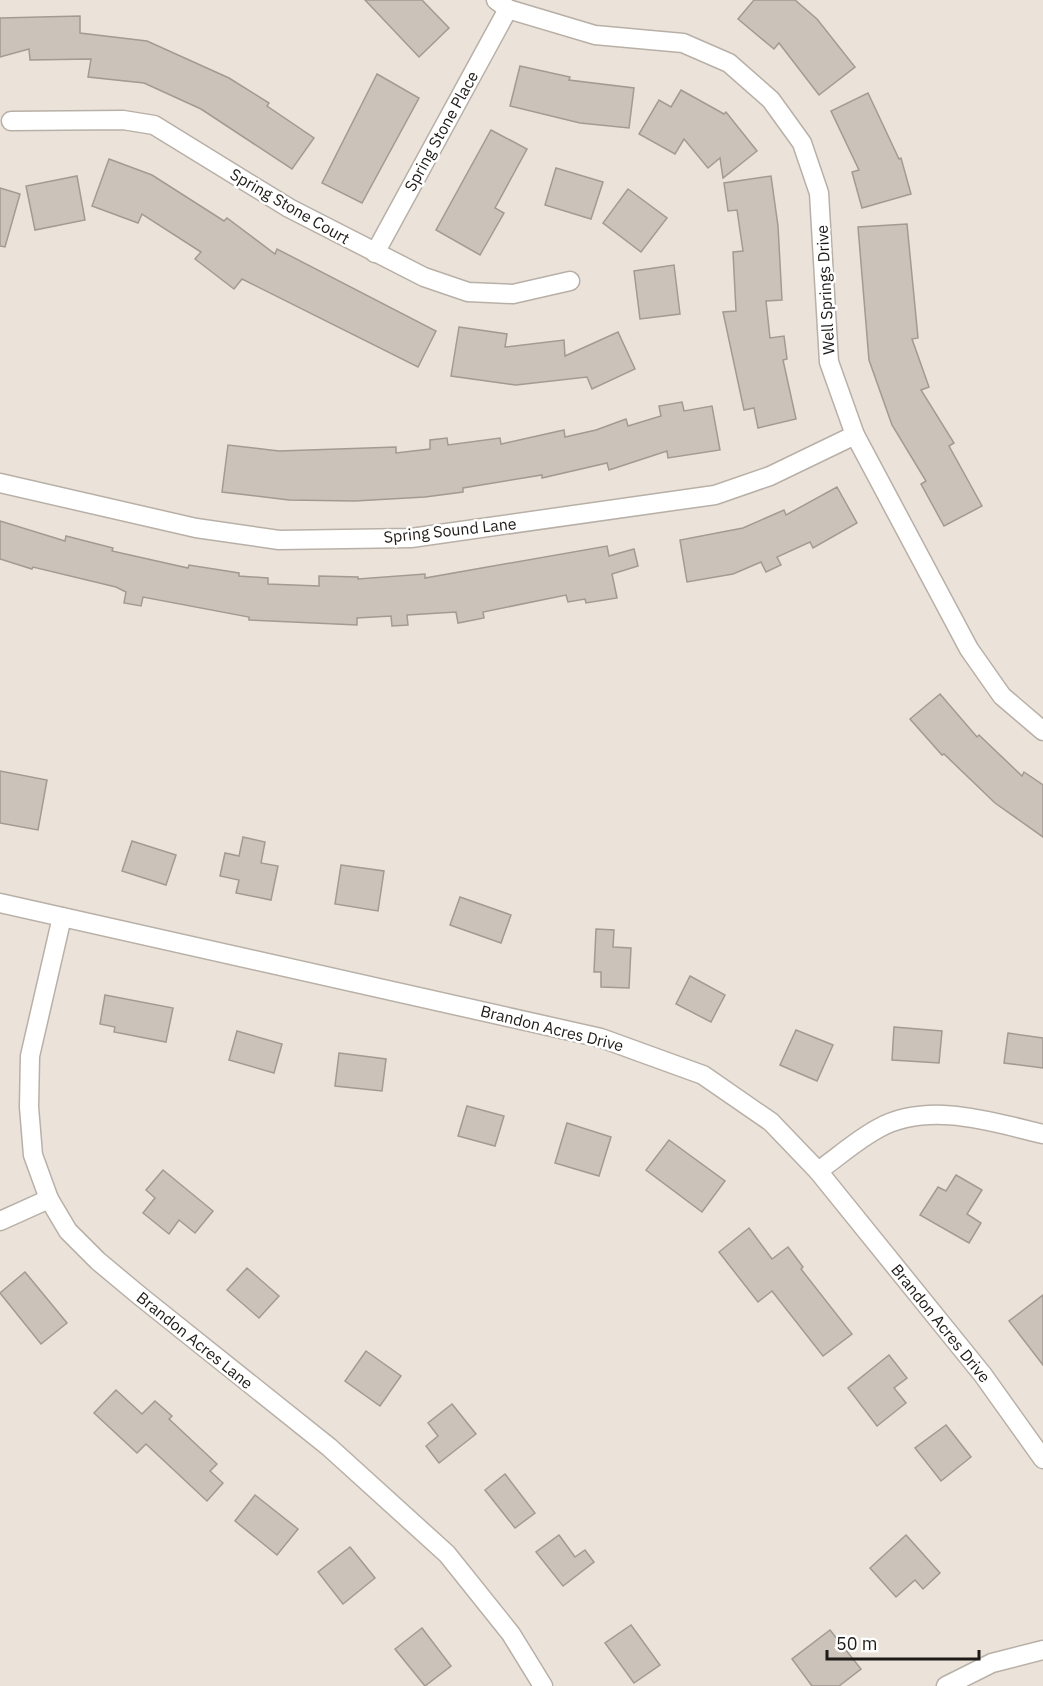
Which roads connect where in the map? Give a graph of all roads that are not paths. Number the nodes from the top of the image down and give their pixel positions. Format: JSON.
{"nodes":[{"id":1,"x":502,"y":4,"type":"edge"},
{"id":2,"x":11,"y":122,"type":"dead end"},
{"id":3,"x":375,"y":253,"type":"junction"},
{"id":4,"x":570,"y":281,"type":"dead end"},
{"id":5,"x":855,"y":435,"type":"junction"},
{"id":6,"x":0,"y":483,"type":"edge"},
{"id":7,"x":1043,"y":731,"type":"edge"},
{"id":8,"x":0,"y":903,"type":"edge"},
{"id":9,"x":62,"y":917,"type":"junction"},
{"id":10,"x":1043,"y":1134,"type":"edge"},
{"id":11,"x":818,"y":1171,"type":"junction"},
{"id":12,"x":49,"y":1199,"type":"junction"},
{"id":13,"x":0,"y":1221,"type":"edge"},
{"id":14,"x":1043,"y":1459,"type":"edge"},
{"id":15,"x":1043,"y":1650,"type":"edge"},
{"id":16,"x":543,"y":1686,"type":"edge"},
{"id":17,"x":946,"y":1686,"type":"edge"}],
"edges":[{"from":1,"to":3,"type":"street","name":"Spring Stone Place"},
{"from":1,"to":5,"type":"street","name":"Well Springs Drive"},
{"from":2,"to":3,"type":"street","name":"Spring Stone Court"},
{"from":3,"to":4,"type":"street","name":"Spring Stone Court"},
{"from":5,"to":6,"type":"street","name":"Spring Sound Lane"},
{"from":5,"to":7,"type":"street","name":"Well Springs Drive"},
{"from":8,"to":9,"type":"street","name":"Brandon Acres Drive"},
{"from":9,"to":11,"type":"street","name":"Brandon Acres Drive"},
{"from":9,"to":12,"type":"street","name":"Brandon Acres Lane"},
{"from":10,"to":11,"type":"street"},
{"from":11,"to":14,"type":"street","name":"Brandon Acres Drive"},
{"from":12,"to":13,"type":"street"},
{"from":12,"to":16,"type":"street","name":"Brandon Acres Lane"},
{"from":15,"to":17,"type":"street"}]}
